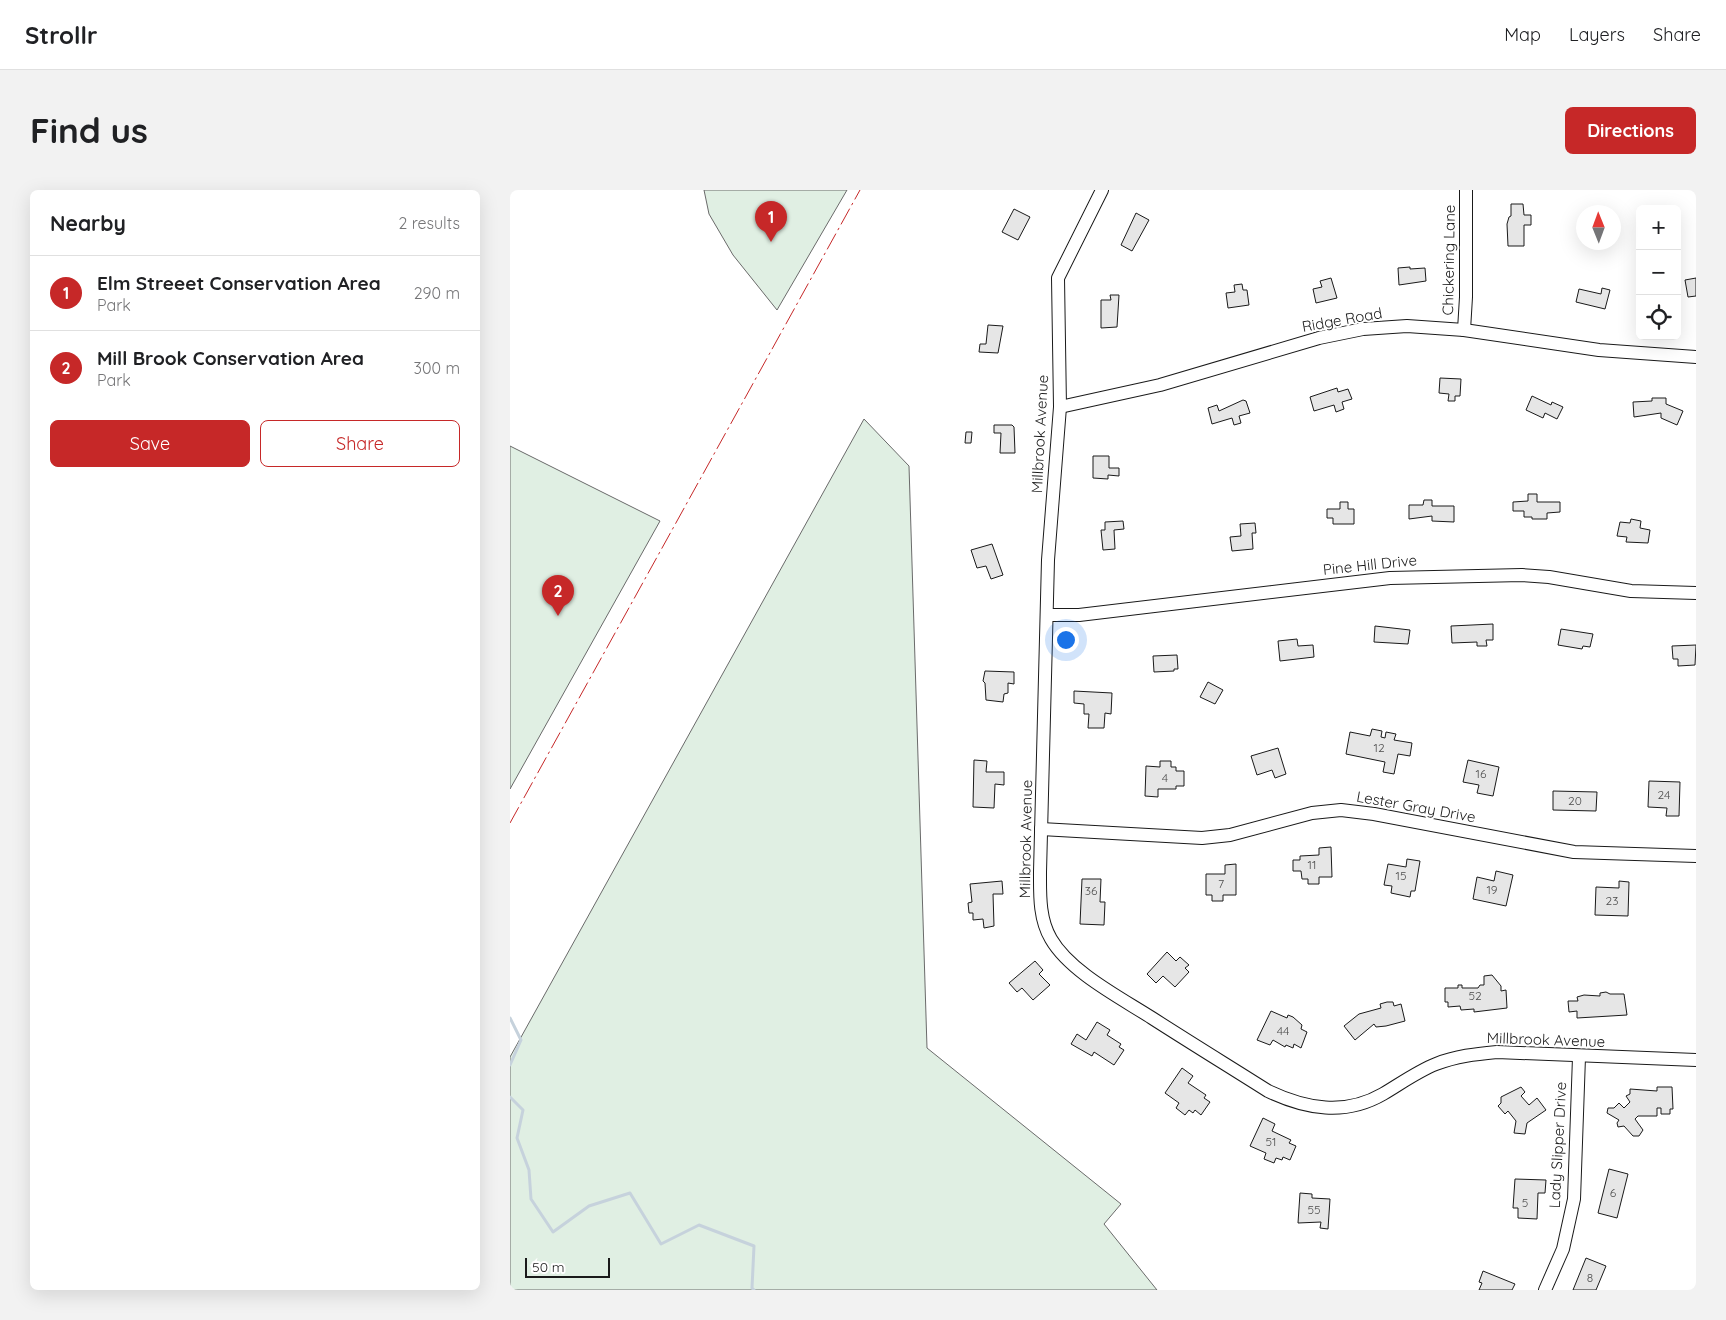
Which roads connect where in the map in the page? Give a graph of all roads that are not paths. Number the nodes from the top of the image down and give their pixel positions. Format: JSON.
{"nodes":[{"id":1,"x":1102,"y":190,"type":"edge"},
{"id":2,"x":1466,"y":190,"type":"edge"},
{"id":3,"x":1464,"y":330,"type":"junction"},
{"id":4,"x":1696,"y":357,"type":"edge"},
{"id":5,"x":1060,"y":407,"type":"junction"},
{"id":6,"x":1696,"y":593,"type":"edge"},
{"id":7,"x":1048,"y":616,"type":"junction"},
{"id":8,"x":1042,"y":830,"type":"junction"},
{"id":9,"x":1696,"y":856,"type":"edge"},
{"id":10,"x":1579,"y":1057,"type":"junction"},
{"id":11,"x":1696,"y":1060,"type":"edge"},
{"id":12,"x":1546,"y":1290,"type":"edge"}],
"edges":[{"from":1,"to":5,"type":"street","name":"Millbrook Avenue"},
{"from":2,"to":3,"type":"street","name":"Chickering Lane"},
{"from":3,"to":4,"type":"street","name":"Ridge Road"},
{"from":3,"to":5,"type":"street","name":"Ridge Road"},
{"from":5,"to":7,"type":"street","name":"Millbrook Avenue"},
{"from":6,"to":7,"type":"street","name":"Pine Hill Drive"},
{"from":7,"to":8,"type":"street","name":"Millbrook Avenue"},
{"from":8,"to":9,"type":"street","name":"Lester Gray Drive"},
{"from":8,"to":10,"type":"street","name":"Millbrook Avenue"},
{"from":10,"to":11,"type":"street","name":"Millbrook Avenue"},
{"from":10,"to":12,"type":"street","name":"Lady Slipper Drive"}]}
